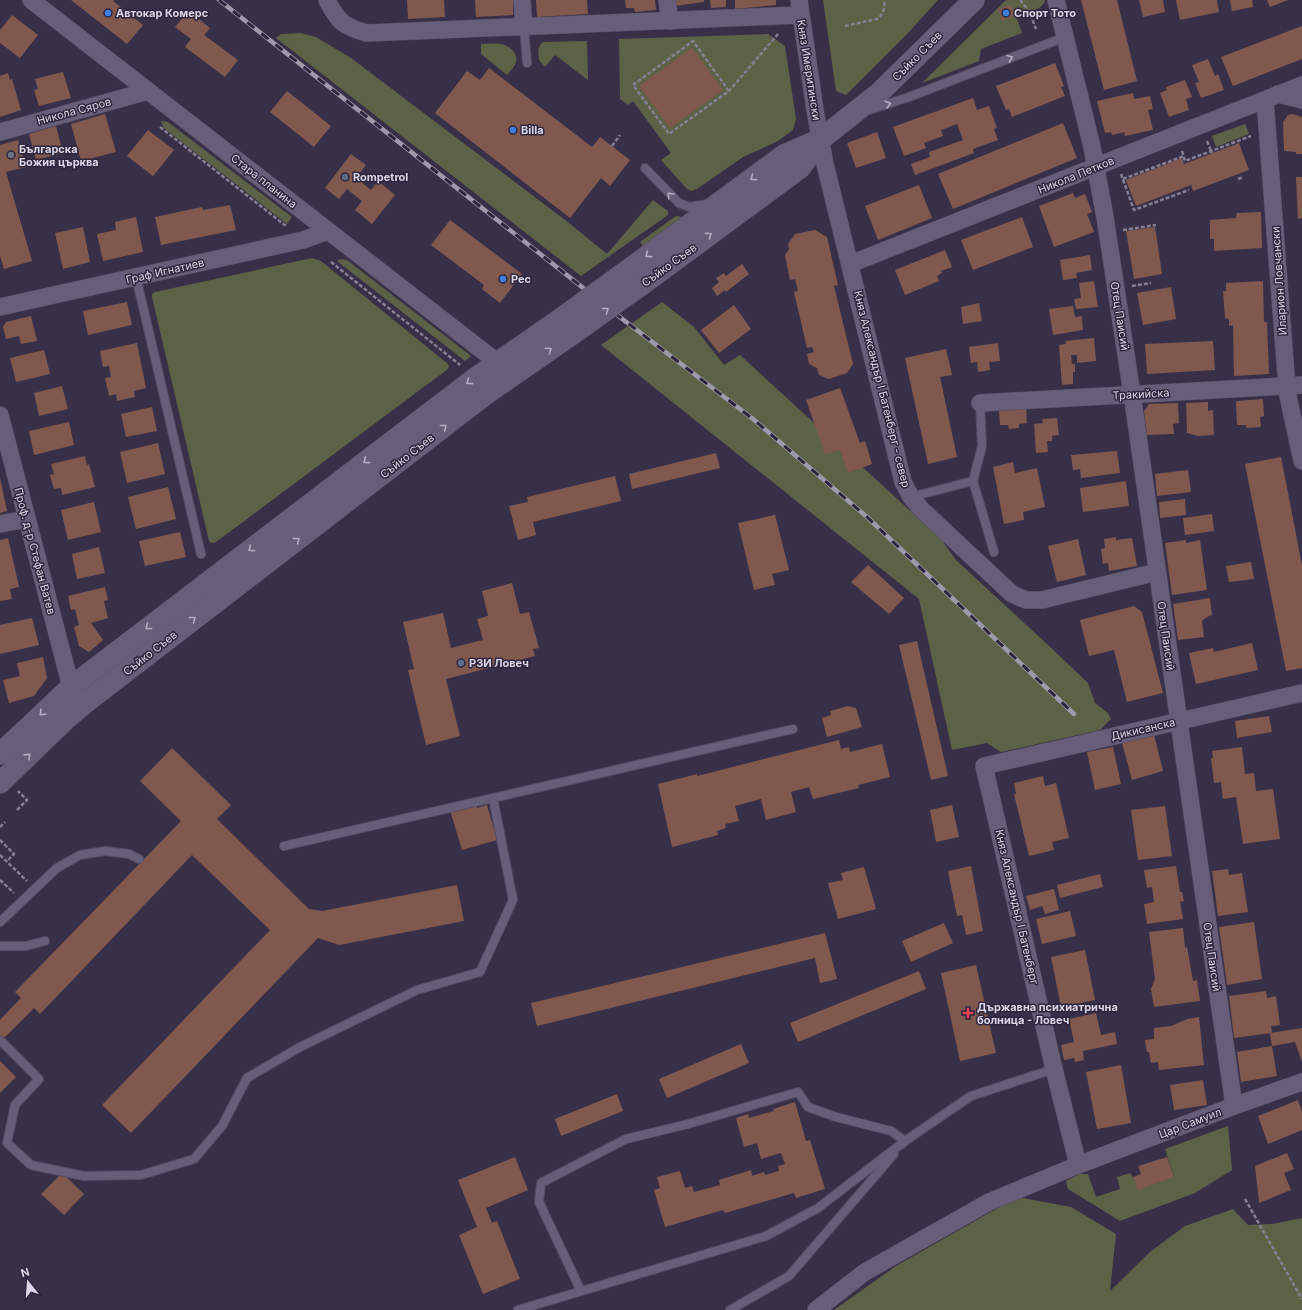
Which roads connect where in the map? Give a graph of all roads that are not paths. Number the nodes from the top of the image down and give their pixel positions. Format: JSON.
{"nodes":[{"id":1,"x":31,"y":0,"type":"edge"},
{"id":2,"x":327,"y":0,"type":"edge"},
{"id":3,"x":522,"y":0,"type":"edge"},
{"id":4,"x":667,"y":0,"type":"edge"},
{"id":5,"x":974,"y":0,"type":"edge"},
{"id":6,"x":1056,"y":0,"type":"edge"},
{"id":7,"x":800,"y":8,"type":"edge"},
{"id":8,"x":670,"y":21,"type":"junction"},
{"id":9,"x":524,"y":27,"type":"junction"},
{"id":10,"x":1065,"y":37,"type":"junction"},
{"id":11,"x":527,"y":63,"type":"dead end"},
{"id":12,"x":1302,"y":84,"type":"edge"},
{"id":13,"x":148,"y":91,"type":"junction"},
{"id":14,"x":1272,"y":97,"type":"junction"},
{"id":15,"x":1302,"y":100,"type":"edge"},
{"id":16,"x":851,"y":116,"type":"junction"},
{"id":17,"x":0,"y":132,"type":"edge"},
{"id":18,"x":821,"y":139,"type":"junction"},
{"id":19,"x":1097,"y":167,"type":"junction"},
{"id":20,"x":645,"y":168,"type":"dead end"},
{"id":21,"x":719,"y":203,"type":"junction"},
{"id":22,"x":328,"y":231,"type":"junction"},
{"id":23,"x":850,"y":264,"type":"junction"},
{"id":24,"x":136,"y":277,"type":"junction"},
{"id":25,"x":0,"y":307,"type":"edge"},
{"id":26,"x":566,"y":326,"type":"junction"},
{"id":27,"x":503,"y":370,"type":"junction"},
{"id":28,"x":1295,"y":385,"type":"edge"},
{"id":29,"x":1132,"y":394,"type":"junction"},
{"id":30,"x":980,"y":403,"type":"joint"},
{"id":31,"x":0,"y":415,"type":"edge"},
{"id":32,"x":1302,"y":461,"type":"edge"},
{"id":33,"x":973,"y":481,"type":"junction"},
{"id":34,"x":911,"y":497,"type":"junction"},
{"id":35,"x":27,"y":519,"type":"junction"},
{"id":36,"x":0,"y":524,"type":"edge"},
{"id":37,"x":994,"y":552,"type":"dead end"},
{"id":38,"x":201,"y":554,"type":"dead end"},
{"id":39,"x":1157,"y":572,"type":"junction"},
{"id":40,"x":71,"y":686,"type":"junction"},
{"id":41,"x":1302,"y":693,"type":"edge"},
{"id":42,"x":85,"y":703,"type":"junction"},
{"id":43,"x":1178,"y":721,"type":"junction"},
{"id":44,"x":793,"y":729,"type":"dead end"},
{"id":45,"x":0,"y":754,"type":"edge"},
{"id":46,"x":984,"y":766,"type":"joint"},
{"id":47,"x":8,"y":786,"type":"edge"},
{"id":48,"x":492,"y":798,"type":"junction"},
{"id":49,"x":284,"y":846,"type":"dead end"},
{"id":50,"x":139,"y":859,"type":"dead end"},
{"id":51,"x":0,"y":922,"type":"edge"},
{"id":52,"x":45,"y":941,"type":"dead end"},
{"id":53,"x":0,"y":946,"type":"edge"},
{"id":54,"x":1,"y":1041,"type":"edge"},
{"id":55,"x":1054,"y":1069,"type":"junction"},
{"id":56,"x":1302,"y":1082,"type":"edge"},
{"id":57,"x":1234,"y":1106,"type":"junction"},
{"id":58,"x":905,"y":1141,"type":"junction"},
{"id":59,"x":1078,"y":1165,"type":"junction"},
{"id":60,"x":581,"y":1291,"type":"junction"},
{"id":61,"x":518,"y":1310,"type":"edge"},
{"id":62,"x":730,"y":1310,"type":"edge"},
{"id":63,"x":816,"y":1310,"type":"edge"}],
"edges":[{"from":1,"to":13,"type":"street","name":"Стара планина"},
{"from":2,"to":9,"type":"street"},
{"from":3,"to":9,"type":"street"},
{"from":4,"to":8,"type":"street"},
{"from":5,"to":16,"type":"street","name":"Съйко Съев"},
{"from":6,"to":10,"type":"street"},
{"from":7,"to":8,"type":"street"},
{"from":7,"to":18,"type":"street","name":"Княз Имеритински"},
{"from":8,"to":9,"type":"street"},
{"from":9,"to":11,"type":"lane"},
{"from":16,"to":10,"type":"lane","one_way":true},
{"from":10,"to":19,"type":"street"},
{"from":12,"to":14,"type":"street","name":"Никола Петков"},
{"from":13,"to":17,"type":"street","name":"Никола Сяров"},
{"from":13,"to":22,"type":"street","name":"Стара планина"},
{"from":14,"to":15,"type":"street"},
{"from":14,"to":19,"type":"street","name":"Никола Петков"},
{"from":14,"to":28,"type":"street","name":"Иларион Ловчански"},
{"from":16,"to":18,"type":"street","name":"Съйко Съев"},
{"from":18,"to":21,"type":"street","name":"Съйко Съев","one_way":true},
{"from":18,"to":23,"type":"street","name":"Княз Александър I Батенберг - север"},
{"from":26,"to":18,"type":"street","name":"Съйко Съев","one_way":true,"bridge":true},
{"from":19,"to":23,"type":"street","name":"Никола Петков"},
{"from":19,"to":29,"type":"street","name":"Отец Паисий"},
{"from":21,"to":20,"type":"lane","one_way":true},
{"from":21,"to":26,"type":"street","name":"Съйко Съев","one_way":true,"bridge":true},
{"from":22,"to":24,"type":"street","name":"Граф Игнатиев"},
{"from":22,"to":27,"type":"street","name":"Стара планина"},
{"from":23,"to":34,"type":"street","name":"Княз Александър I Батенберг - север"},
{"from":24,"to":25,"type":"street","name":"Граф Игнатиев"},
{"from":24,"to":38,"type":"lane"},
{"from":26,"to":27,"type":"street","name":"Съйко Съев"},
{"from":27,"to":40,"type":"street","name":"Съйко Съев","one_way":true},
{"from":42,"to":27,"type":"street","name":"Съйко Съев","one_way":true},
{"from":28,"to":29,"type":"street","name":"Тракийска"},
{"from":28,"to":32,"type":"street","name":"Иларион Ловчански"},
{"from":29,"to":30,"type":"street","name":"Тракийска"},
{"from":29,"to":39,"type":"street","name":"Отец Паисий"},
{"from":30,"to":33,"type":"lane"},
{"from":31,"to":35,"type":"street","name":"Проф. д-р Стефан Ватев"},
{"from":33,"to":34,"type":"lane"},
{"from":33,"to":37,"type":"lane"},
{"from":34,"to":39,"type":"street","name":"Княз Александър I Батенберг - север"},
{"from":35,"to":36,"type":"street"},
{"from":35,"to":40,"type":"street","name":"Проф. д-р Стефан Ватев"},
{"from":39,"to":43,"type":"street","name":"Отец Паисий"},
{"from":40,"to":42,"type":"street"},
{"from":40,"to":45,"type":"street","name":"Съйко Съев","one_way":true},
{"from":41,"to":43,"type":"street","name":"Дикисанска"},
{"from":47,"to":42,"type":"street","name":"Съйко Съев","one_way":true},
{"from":43,"to":46,"type":"street","name":"Дикисанска"},
{"from":43,"to":57,"type":"street","name":"Отец Паисий"},
{"from":44,"to":48,"type":"lane"},
{"from":46,"to":55,"type":"street","name":"Княз Александър I Батенберг"},
{"from":48,"to":49,"type":"lane"},
{"from":48,"to":54,"type":"lane"},
{"from":50,"to":51,"type":"lane"},
{"from":52,"to":53,"type":"lane"},
{"from":55,"to":58,"type":"lane"},
{"from":55,"to":59,"type":"street","name":"Княз Александър I Батенберг"},
{"from":56,"to":57,"type":"street","name":"Цар Самуил"},
{"from":57,"to":59,"type":"street","name":"Цар Самуил"},
{"from":58,"to":60,"type":"lane"},
{"from":58,"to":60,"type":"lane"},
{"from":58,"to":62,"type":"lane"},
{"from":59,"to":63,"type":"street","name":"Цар Самуил"},
{"from":60,"to":61,"type":"lane"}]}
